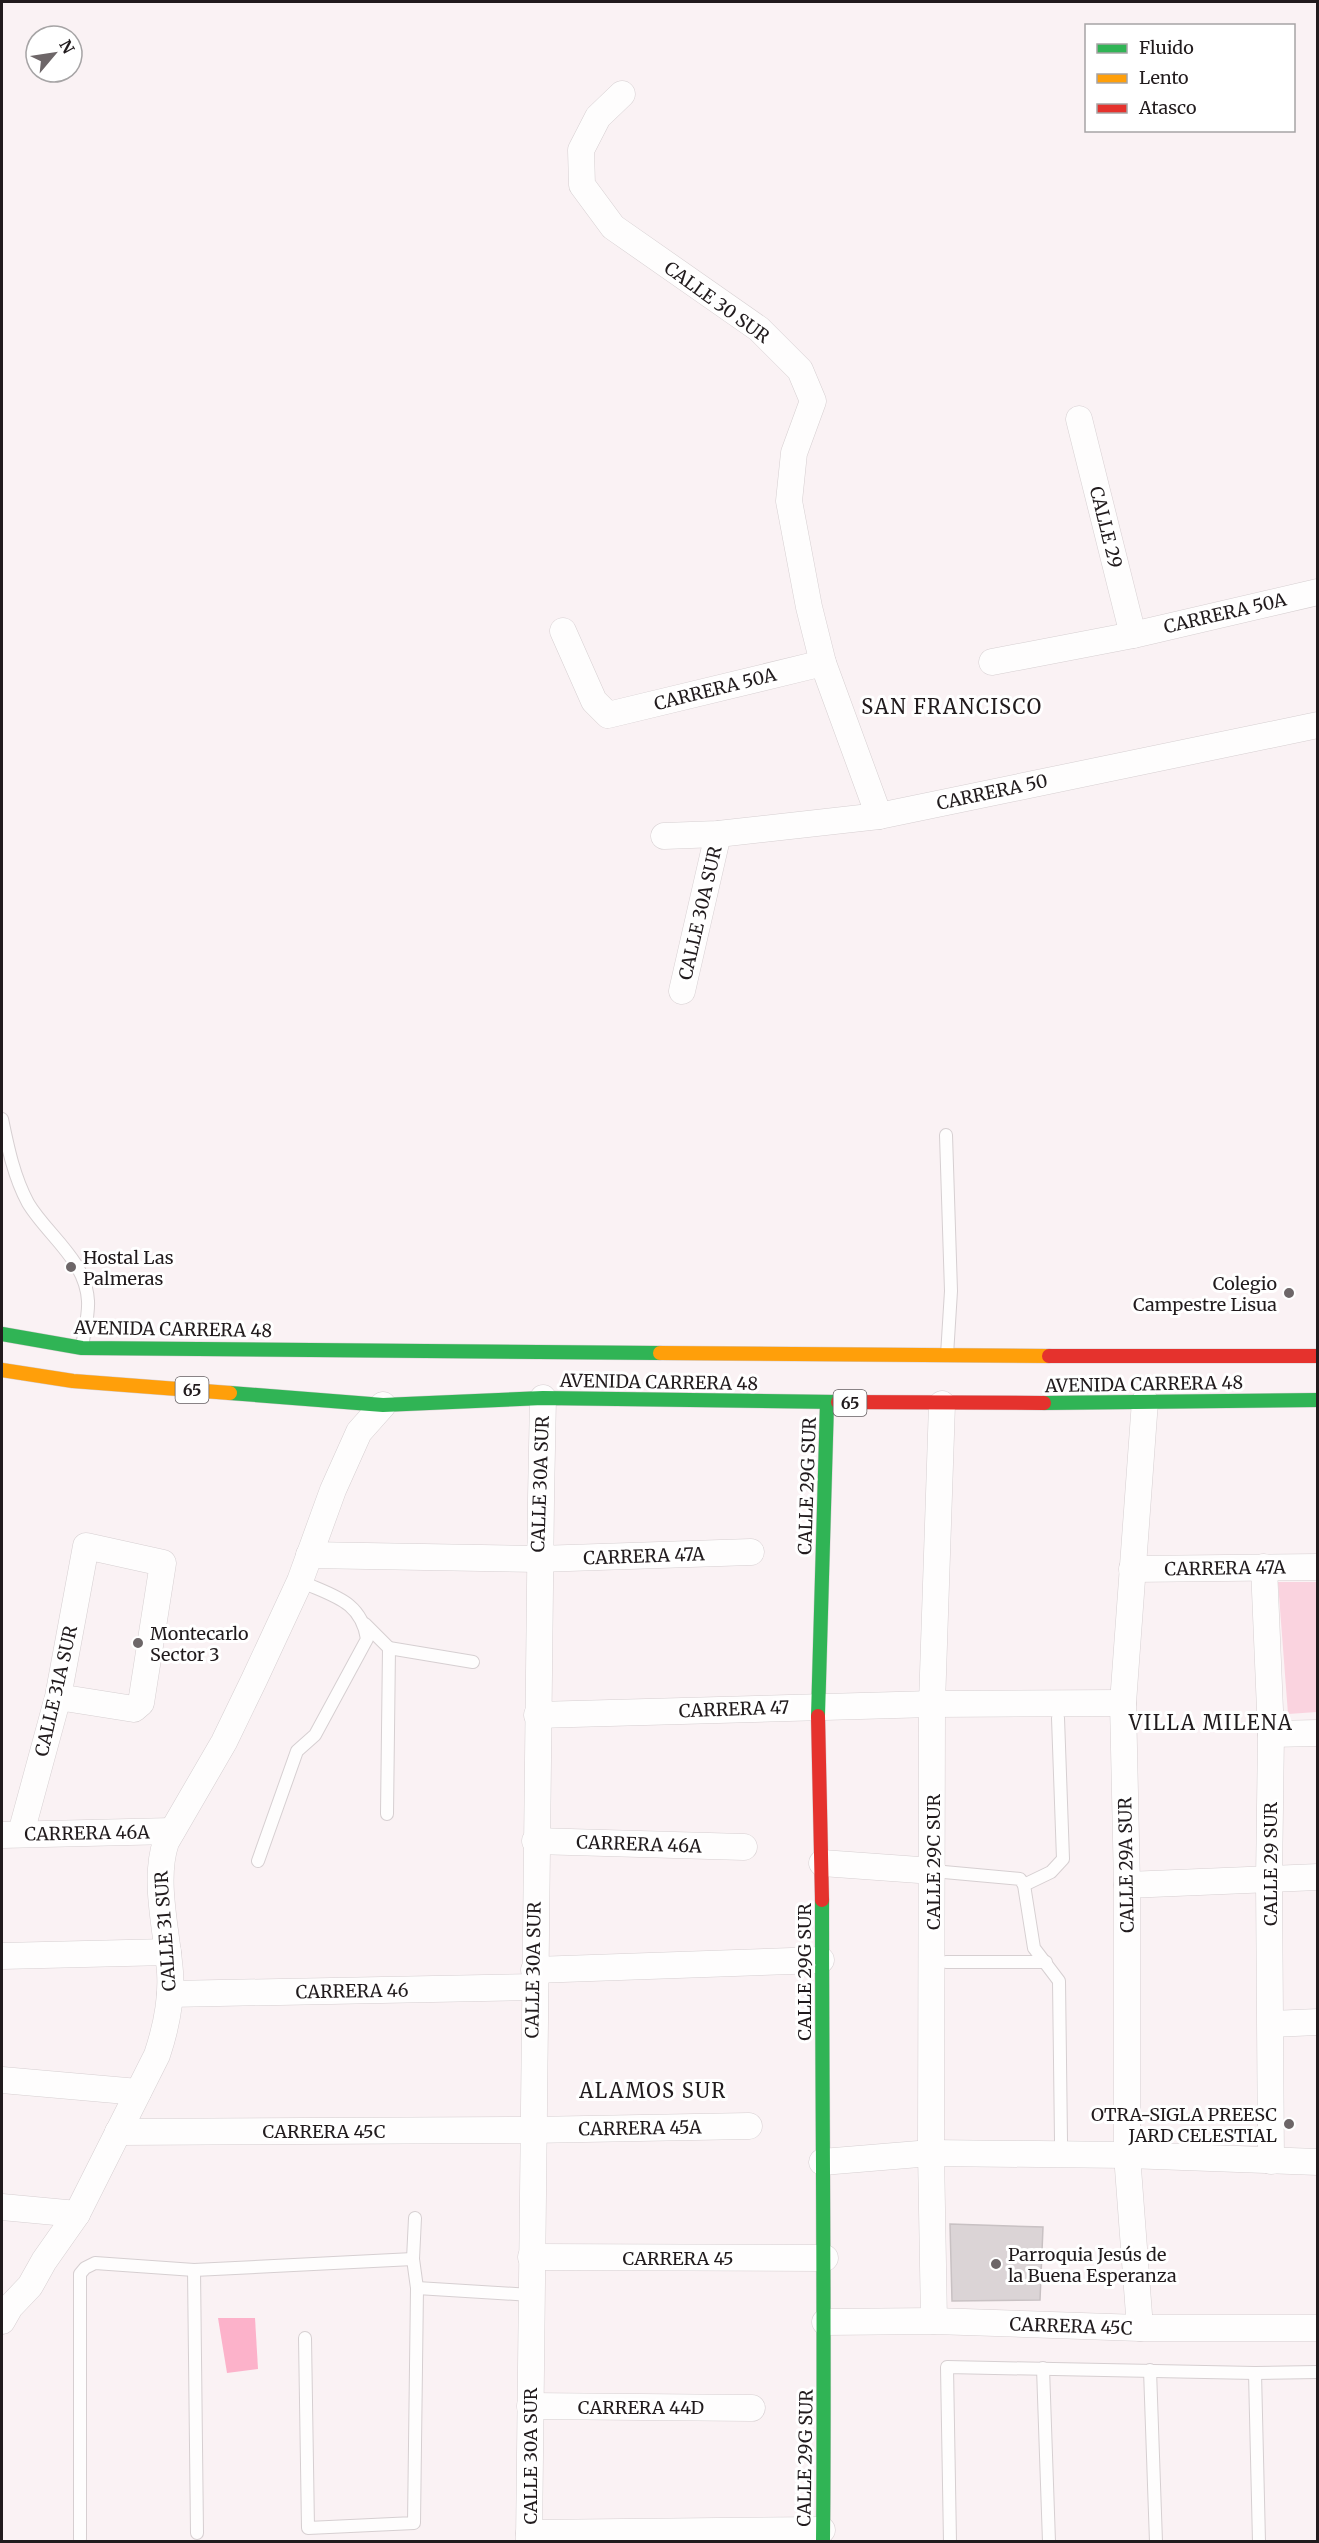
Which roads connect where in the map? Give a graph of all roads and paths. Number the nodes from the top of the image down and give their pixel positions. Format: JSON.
{"nodes":[{"id":1,"x":622,"y":94,"type":"dead end"},
{"id":2,"x":1079,"y":419,"type":"dead end"},
{"id":3,"x":1317,"y":592,"type":"edge"},
{"id":4,"x":563,"y":632,"type":"dead end"},
{"id":5,"x":1133,"y":635,"type":"junction"},
{"id":6,"x":993,"y":662,"type":"dead end"},
{"id":7,"x":823,"y":663,"type":"junction"},
{"id":8,"x":1317,"y":724,"type":"edge"},
{"id":9,"x":879,"y":816,"type":"junction"},
{"id":10,"x":718,"y":834,"type":"junction"},
{"id":11,"x":664,"y":836,"type":"dead end"},
{"id":12,"x":682,"y":991,"type":"dead end"},
{"id":13,"x":2,"y":1119,"type":"edge"},
{"id":14,"x":946,"y":1135,"type":"dead end"},
{"id":15,"x":2,"y":1335,"type":"edge"},
{"id":16,"x":81,"y":1348,"type":"junction"},
{"id":17,"x":947,"y":1356,"type":"junction"},
{"id":18,"x":1317,"y":1356,"type":"edge"},
{"id":19,"x":2,"y":1370,"type":"edge"},
{"id":20,"x":543,"y":1398,"type":"junction"},
{"id":21,"x":1317,"y":1400,"type":"edge"},
{"id":22,"x":1145,"y":1401,"type":"junction"},
{"id":23,"x":827,"y":1403,"type":"junction"},
{"id":24,"x":942,"y":1404,"type":"junction"},
{"id":25,"x":383,"y":1406,"type":"junction"},
{"id":26,"x":751,"y":1552,"type":"dead end"},
{"id":27,"x":309,"y":1555,"type":"junction"},
{"id":28,"x":538,"y":1559,"type":"junction"},
{"id":29,"x":1264,"y":1567,"type":"junction"},
{"id":30,"x":1317,"y":1567,"type":"edge"},
{"id":31,"x":1132,"y":1569,"type":"junction"},
{"id":32,"x":300,"y":1581,"type":"junction"},
{"id":33,"x":365,"y":1624,"type":"junction"},
{"id":34,"x":389,"y":1648,"type":"junction"},
{"id":35,"x":473,"y":1662,"type":"dead end"},
{"id":36,"x":58,"y":1697,"type":"junction"},
{"id":37,"x":1124,"y":1703,"type":"junction"},
{"id":38,"x":932,"y":1704,"type":"junction"},
{"id":39,"x":818,"y":1707,"type":"junction"},
{"id":40,"x":537,"y":1715,"type":"junction"},
{"id":41,"x":1058,"y":1718,"type":"dead end"},
{"id":42,"x":1317,"y":1733,"type":"edge"},
{"id":43,"x":1271,"y":1734,"type":"junction"},
{"id":44,"x":387,"y":1814,"type":"dead end"},
{"id":45,"x":172,"y":1831,"type":"junction"},
{"id":46,"x":11,"y":1834,"type":"edge"},
{"id":47,"x":535,"y":1841,"type":"junction"},
{"id":48,"x":744,"y":1847,"type":"dead end"},
{"id":49,"x":258,"y":1861,"type":"dead end"},
{"id":50,"x":822,"y":1863,"type":"junction"},
{"id":51,"x":933,"y":1871,"type":"junction"},
{"id":52,"x":1317,"y":1878,"type":"edge"},
{"id":53,"x":1269,"y":1880,"type":"junction"},
{"id":54,"x":1024,"y":1885,"type":"junction"},
{"id":55,"x":1128,"y":1885,"type":"junction"},
{"id":56,"x":168,"y":1952,"type":"junction"},
{"id":57,"x":2,"y":1956,"type":"edge"},
{"id":58,"x":821,"y":1960,"type":"junction"},
{"id":59,"x":946,"y":1962,"type":"dead end"},
{"id":60,"x":1046,"y":1962,"type":"junction"},
{"id":61,"x":534,"y":1978,"type":"junction"},
{"id":62,"x":170,"y":1994,"type":"junction"},
{"id":63,"x":1317,"y":2022,"type":"edge"},
{"id":64,"x":1271,"y":2024,"type":"junction"},
{"id":65,"x":2,"y":2080,"type":"edge"},
{"id":66,"x":138,"y":2091,"type":"junction"},
{"id":67,"x":749,"y":2126,"type":"dead end"},
{"id":68,"x":531,"y":2130,"type":"junction"},
{"id":69,"x":118,"y":2132,"type":"junction"},
{"id":70,"x":1061,"y":2141,"type":"dead end"},
{"id":71,"x":931,"y":2153,"type":"junction"},
{"id":72,"x":1127,"y":2155,"type":"junction"},
{"id":73,"x":1271,"y":2161,"type":"junction"},
{"id":74,"x":822,"y":2162,"type":"junction"},
{"id":75,"x":1317,"y":2162,"type":"edge"},
{"id":76,"x":2,"y":2208,"type":"edge"},
{"id":77,"x":77,"y":2214,"type":"junction"},
{"id":78,"x":415,"y":2218,"type":"dead end"},
{"id":79,"x":531,"y":2257,"type":"junction"},
{"id":80,"x":825,"y":2258,"type":"junction"},
{"id":81,"x":413,"y":2259,"type":"junction"},
{"id":82,"x":194,"y":2270,"type":"junction"},
{"id":83,"x":417,"y":2288,"type":"junction"},
{"id":84,"x":531,"y":2295,"type":"junction"},
{"id":85,"x":2,"y":2321,"type":"edge"},
{"id":86,"x":934,"y":2321,"type":"junction"},
{"id":87,"x":825,"y":2322,"type":"junction"},
{"id":88,"x":1140,"y":2328,"type":"junction"},
{"id":89,"x":1317,"y":2328,"type":"edge"},
{"id":90,"x":305,"y":2338,"type":"dead end"},
{"id":91,"x":1042,"y":2368,"type":"junction"},
{"id":92,"x":1150,"y":2370,"type":"junction"},
{"id":93,"x":1317,"y":2372,"type":"edge"},
{"id":94,"x":1255,"y":2373,"type":"junction"},
{"id":95,"x":530,"y":2406,"type":"junction"},
{"id":96,"x":752,"y":2408,"type":"dead end"},
{"id":97,"x":197,"y":2533,"type":"dead end"},
{"id":98,"x":823,"y":2536,"type":"edge"},
{"id":99,"x":529,"y":2537,"type":"edge"},
{"id":100,"x":80,"y":2539,"type":"dead end"},
{"id":101,"x":950,"y":2541,"type":"edge"},
{"id":102,"x":1048,"y":2541,"type":"edge"},
{"id":103,"x":1156,"y":2541,"type":"edge"},
{"id":104,"x":1259,"y":2541,"type":"edge"}],
"edges":[{"from":1,"to":7,"type":"street","name":"CALLE 30 SUR"},
{"from":2,"to":5,"type":"street","name":"CALLE 29"},
{"from":3,"to":5,"type":"street","name":"CARRERA 50A"},
{"from":4,"to":7,"type":"street","name":"CARRERA 50A"},
{"from":5,"to":6,"type":"street","name":"CARRERA 50A"},
{"from":7,"to":9,"type":"street","name":"CALLE 30 SUR"},
{"from":8,"to":9,"type":"street","name":"CARRERA 50"},
{"from":9,"to":10,"type":"street","name":"CARRERA 50"},
{"from":10,"to":11,"type":"street","name":"CARRERA 50"},
{"from":10,"to":12,"type":"street","name":"CALLE 30A SUR"},
{"from":13,"to":16,"type":"lane"},
{"from":14,"to":17,"type":"lane"},
{"from":15,"to":16,"type":"main road","name":"AVENIDA CARRERA 48"},
{"from":16,"to":17,"type":"main road","name":"AVENIDA CARRERA 48"},
{"from":17,"to":18,"type":"main road","name":"AVENIDA CARRERA 48"},
{"from":19,"to":25,"type":"main road","name":"AVENIDA CARRERA 48","number":"65"},
{"from":20,"to":23,"type":"main road","name":"AVENIDA CARRERA 48","number":"65"},
{"from":20,"to":25,"type":"main road","name":"AVENIDA CARRERA 48","number":"65"},
{"from":20,"to":28,"type":"street","name":"CALLE 30A SUR"},
{"from":21,"to":22,"type":"main road","name":"AVENIDA CARRERA 48","number":"65"},
{"from":22,"to":24,"type":"main road","name":"AVENIDA CARRERA 48","number":"65"},
{"from":22,"to":31,"type":"street","name":"CALLE 29A SUR"},
{"from":23,"to":24,"type":"main road","name":"AVENIDA CARRERA 48","number":"65"},
{"from":23,"to":39,"type":"main road","name":"CALLE 29G SUR"},
{"from":24,"to":38,"type":"street","name":"CALLE 29C SUR"},
{"from":25,"to":27,"type":"street","name":"CALLE 31 SUR"},
{"from":26,"to":28,"type":"street","name":"CARRERA 47A"},
{"from":27,"to":28,"type":"street","name":"CARRERA 47A"},
{"from":27,"to":32,"type":"street","name":"CALLE 31 SUR"},
{"from":28,"to":40,"type":"street","name":"CALLE 30A SUR"},
{"from":29,"to":30,"type":"street","name":"CARRERA 47A"},
{"from":29,"to":31,"type":"street","name":"CARRERA 47A"},
{"from":29,"to":43,"type":"street","name":"CALLE 29 SUR"},
{"from":31,"to":37,"type":"street","name":"CALLE 29A SUR"},
{"from":32,"to":33,"type":"lane"},
{"from":32,"to":45,"type":"street","name":"CALLE 31 SUR"},
{"from":33,"to":34,"type":"lane"},
{"from":33,"to":49,"type":"lane"},
{"from":34,"to":35,"type":"lane"},
{"from":34,"to":44,"type":"lane"},
{"from":36,"to":36,"type":"street","name":"CALLE 31A SUR"},
{"from":36,"to":46,"type":"street","name":"CALLE 31A SUR"},
{"from":37,"to":38,"type":"street","name":"CARRERA 47"},
{"from":37,"to":55,"type":"street","name":"CALLE 29A SUR"},
{"from":38,"to":39,"type":"street","name":"CARRERA 47"},
{"from":38,"to":51,"type":"street","name":"CALLE 29C SUR"},
{"from":39,"to":40,"type":"street","name":"CARRERA 47"},
{"from":39,"to":50,"type":"main road","name":"CALLE 29G SUR"},
{"from":40,"to":47,"type":"street","name":"CALLE 30A SUR"},
{"from":41,"to":54,"type":"lane"},
{"from":42,"to":43,"type":"street"},
{"from":43,"to":53,"type":"street","name":"CALLE 29 SUR"},
{"from":45,"to":46,"type":"street","name":"CARRERA 46A"},
{"from":45,"to":56,"type":"street","name":"CALLE 31 SUR"},
{"from":47,"to":48,"type":"street","name":"CARRERA 46A"},
{"from":47,"to":61,"type":"street","name":"CALLE 30A SUR"},
{"from":50,"to":51,"type":"street"},
{"from":50,"to":58,"type":"main road","name":"CALLE 29G SUR"},
{"from":51,"to":54,"type":"lane"},
{"from":51,"to":71,"type":"street","name":"CALLE 29C SUR"},
{"from":52,"to":53,"type":"street"},
{"from":53,"to":55,"type":"street"},
{"from":53,"to":64,"type":"street","name":"CALLE 29 SUR"},
{"from":54,"to":60,"type":"lane"},
{"from":55,"to":72,"type":"street","name":"CALLE 29A SUR"},
{"from":56,"to":57,"type":"street"},
{"from":56,"to":62,"type":"street","name":"CALLE 31 SUR"},
{"from":58,"to":61,"type":"street","name":"CARRERA 46"},
{"from":58,"to":74,"type":"main road","name":"CALLE 29G SUR"},
{"from":59,"to":60,"type":"lane"},
{"from":60,"to":70,"type":"lane"},
{"from":61,"to":62,"type":"street","name":"CARRERA 46"},
{"from":61,"to":68,"type":"street","name":"CALLE 30A SUR"},
{"from":62,"to":66,"type":"street","name":"CALLE 31 SUR"},
{"from":63,"to":64,"type":"street"},
{"from":64,"to":73,"type":"street","name":"CALLE 29 SUR"},
{"from":65,"to":66,"type":"street"},
{"from":66,"to":69,"type":"street","name":"CALLE 31 SUR"},
{"from":67,"to":68,"type":"street","name":"CARRERA 45A"},
{"from":68,"to":69,"type":"street","name":"CARRERA 45C"},
{"from":68,"to":79,"type":"street","name":"CALLE 30A SUR"},
{"from":69,"to":77,"type":"street","name":"CALLE 31 SUR"},
{"from":71,"to":72,"type":"street"},
{"from":71,"to":74,"type":"street"},
{"from":71,"to":86,"type":"street","name":"CALLE 29C SUR"},
{"from":72,"to":73,"type":"street"},
{"from":72,"to":88,"type":"street","name":"CALLE 29A SUR"},
{"from":73,"to":75,"type":"street"},
{"from":74,"to":80,"type":"main road","name":"CALLE 29G SUR"},
{"from":76,"to":77,"type":"street"},
{"from":77,"to":85,"type":"street","name":"CALLE 31 SUR"},
{"from":78,"to":81,"type":"lane"},
{"from":79,"to":80,"type":"street","name":"CARRERA 45"},
{"from":79,"to":84,"type":"street","name":"CALLE 30A SUR"},
{"from":80,"to":87,"type":"main road","name":"CALLE 29G SUR"},
{"from":81,"to":82,"type":"lane"},
{"from":81,"to":83,"type":"lane"},
{"from":82,"to":97,"type":"lane"},
{"from":82,"to":100,"type":"lane"},
{"from":83,"to":84,"type":"lane"},
{"from":83,"to":90,"type":"lane"},
{"from":84,"to":95,"type":"street","name":"CALLE 30A SUR"},
{"from":86,"to":87,"type":"street","name":"CARRERA 45C"},
{"from":86,"to":88,"type":"street","name":"CARRERA 45C"},
{"from":87,"to":98,"type":"main road","name":"CALLE 29G SUR"},
{"from":88,"to":89,"type":"street","name":"CARRERA 45C"},
{"from":91,"to":92,"type":"lane"},
{"from":91,"to":101,"type":"lane"},
{"from":91,"to":102,"type":"lane"},
{"from":92,"to":94,"type":"lane"},
{"from":92,"to":103,"type":"lane"},
{"from":93,"to":94,"type":"lane"},
{"from":94,"to":104,"type":"lane"},
{"from":95,"to":96,"type":"street","name":"CARRERA 44D"},
{"from":95,"to":99,"type":"street","name":"CALLE 30A SUR"},
{"from":98,"to":99,"type":"street"}]}
